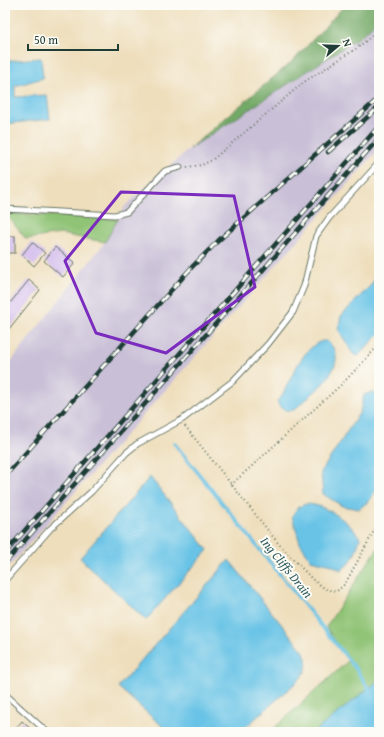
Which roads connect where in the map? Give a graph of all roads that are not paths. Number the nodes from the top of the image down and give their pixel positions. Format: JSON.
{"nodes":[{"id":1,"x":379,"y":163,"type":"edge"},
{"id":2,"x":180,"y":167,"type":"road end"},
{"id":3,"x":5,"y":208,"type":"edge"},
{"id":4,"x":5,"y":580,"type":"edge"},
{"id":5,"x":5,"y":694,"type":"edge"},
{"id":6,"x":48,"y":732,"type":"edge"}],
"edges":[{"from":1,"to":4,"type":"lane"},
{"from":2,"to":3,"type":"lane"},
{"from":5,"to":6,"type":"lane"}]}
